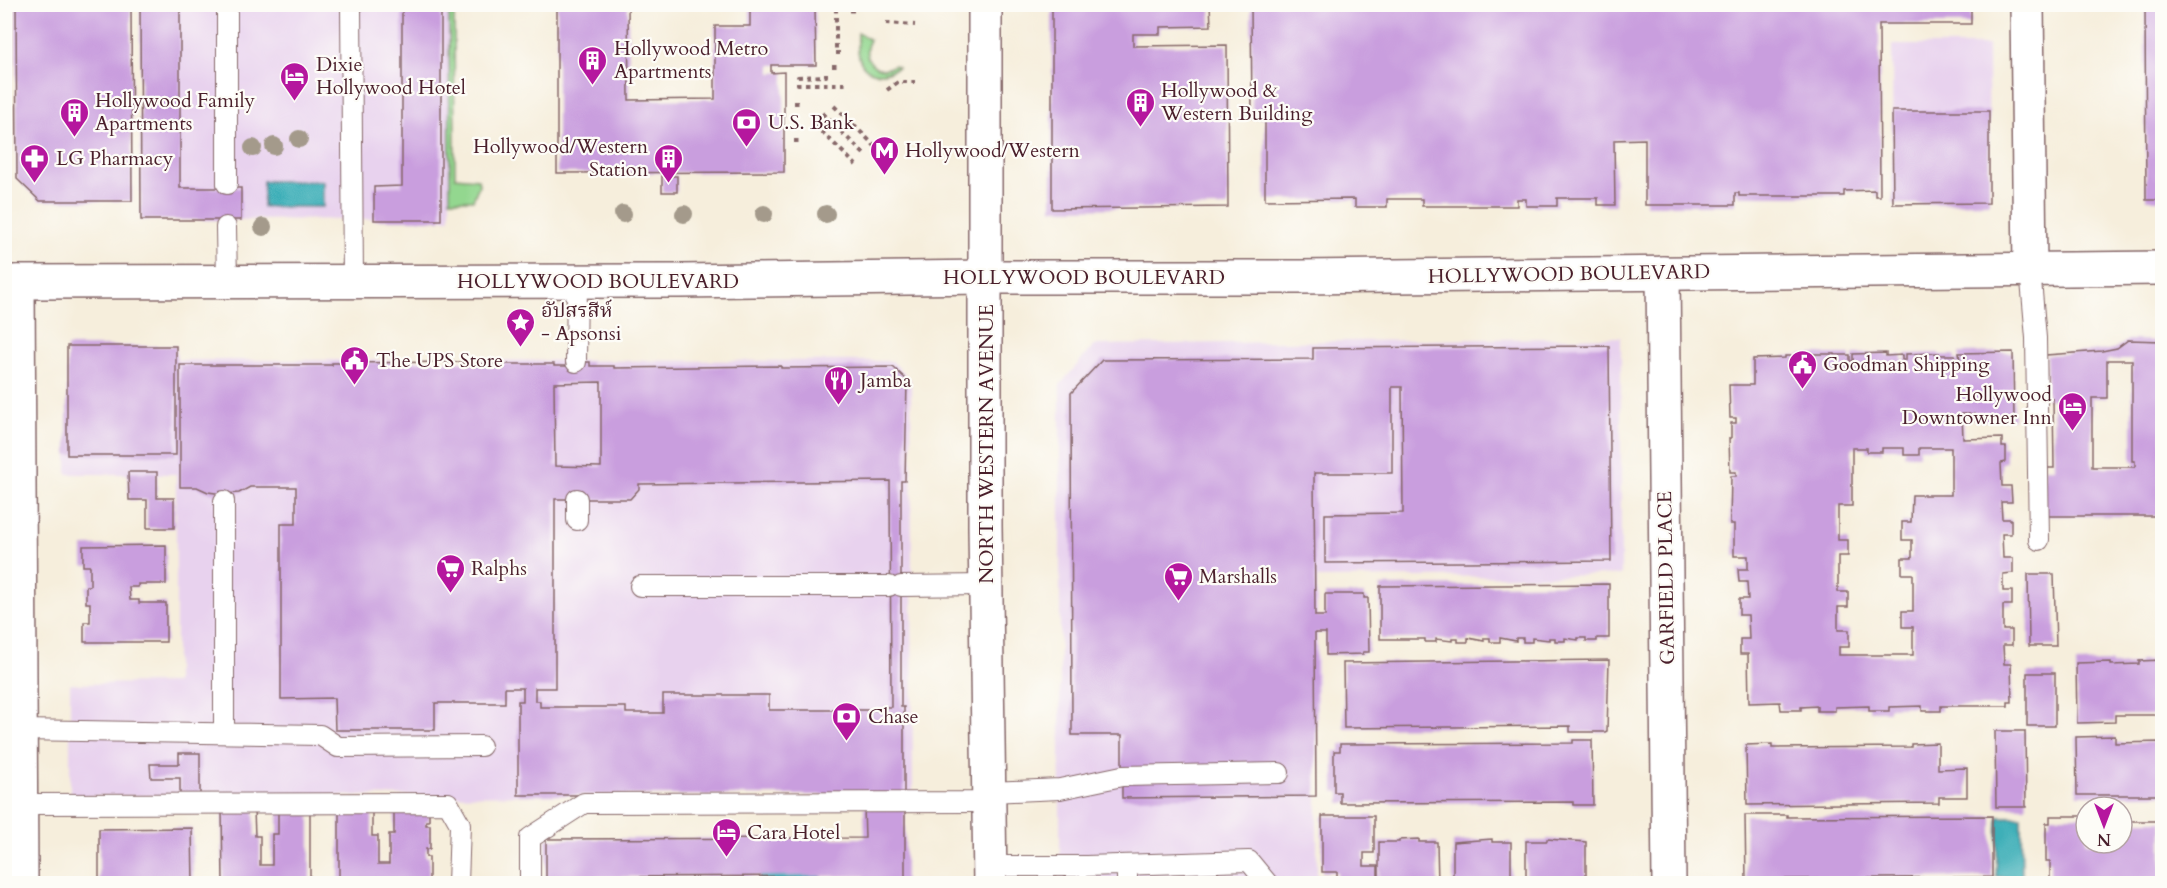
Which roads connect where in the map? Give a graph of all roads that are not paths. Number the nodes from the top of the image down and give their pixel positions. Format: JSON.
{"nodes":[{"id":1,"x":227,"y":4,"type":"edge"},
{"id":2,"x":351,"y":4,"type":"edge"},
{"id":3,"x":985,"y":4,"type":"edge"},
{"id":4,"x":2027,"y":4,"type":"edge"},
{"id":5,"x":227,"y":184,"type":"dead end"},
{"id":6,"x":226,"y":227,"type":"dead end"},
{"id":7,"x":2163,"y":268,"type":"edge"},
{"id":8,"x":2030,"y":269,"type":"junction"},
{"id":9,"x":1663,"y":273,"type":"junction"},
{"id":10,"x":985,"y":277,"type":"junction"},
{"id":11,"x":577,"y":281,"type":"junction"},
{"id":12,"x":11,"y":282,"type":"edge"},
{"id":13,"x":227,"y":282,"type":"junction"},
{"id":14,"x":353,"y":283,"type":"junction"},
{"id":15,"x":576,"y":362,"type":"dead end"},
{"id":16,"x":577,"y":499,"type":"dead end"},
{"id":17,"x":224,"y":501,"type":"dead end"},
{"id":18,"x":577,"y":520,"type":"dead end"},
{"id":19,"x":2039,"y":540,"type":"dead end"},
{"id":20,"x":986,"y":585,"type":"junction"},
{"id":21,"x":640,"y":586,"type":"dead end"},
{"id":22,"x":20,"y":730,"type":"junction"},
{"id":23,"x":224,"y":733,"type":"junction"},
{"id":24,"x":481,"y":746,"type":"dead end"},
{"id":25,"x":1279,"y":773,"type":"dead end"},
{"id":26,"x":990,"y":797,"type":"junction"},
{"id":27,"x":21,"y":804,"type":"junction"},
{"id":28,"x":1127,"y":874,"type":"edge"},
{"id":29,"x":990,"y":875,"type":"edge"},
{"id":30,"x":21,"y":884,"type":"edge"},
{"id":31,"x":458,"y":884,"type":"edge"},
{"id":32,"x":530,"y":884,"type":"edge"},
{"id":33,"x":1268,"y":884,"type":"edge"},
{"id":34,"x":1669,"y":884,"type":"edge"}],
"edges":[{"from":1,"to":5,"type":"lane"},
{"from":2,"to":14,"type":"lane"},
{"from":3,"to":10,"type":"main road","name":"NORTH WESTERN AVENUE"},
{"from":4,"to":8,"type":"main road"},
{"from":6,"to":13,"type":"lane"},
{"from":7,"to":8,"type":"main road","name":"HOLLYWOOD BOULEVARD"},
{"from":8,"to":9,"type":"main road","name":"HOLLYWOOD BOULEVARD"},
{"from":8,"to":19,"type":"lane"},
{"from":9,"to":10,"type":"main road","name":"HOLLYWOOD BOULEVARD"},
{"from":9,"to":34,"type":"main road","name":"GARFIELD PLACE"},
{"from":10,"to":11,"type":"main road","name":"HOLLYWOOD BOULEVARD"},
{"from":10,"to":20,"type":"main road","name":"NORTH WESTERN AVENUE"},
{"from":11,"to":14,"type":"main road","name":"HOLLYWOOD BOULEVARD"},
{"from":11,"to":15,"type":"lane"},
{"from":12,"to":13,"type":"main road","name":"HOLLYWOOD BOULEVARD"},
{"from":12,"to":22,"type":"main road"},
{"from":13,"to":14,"type":"main road","name":"HOLLYWOOD BOULEVARD"},
{"from":16,"to":18,"type":"lane"},
{"from":17,"to":23,"type":"lane"},
{"from":20,"to":21,"type":"lane"},
{"from":20,"to":26,"type":"main road","name":"NORTH WESTERN AVENUE"},
{"from":22,"to":23,"type":"lane"},
{"from":22,"to":27,"type":"main road"},
{"from":23,"to":24,"type":"lane"},
{"from":25,"to":26,"type":"lane"},
{"from":26,"to":29,"type":"main road","name":"NORTH WESTERN AVENUE"},
{"from":26,"to":32,"type":"lane"},
{"from":27,"to":30,"type":"main road"},
{"from":27,"to":31,"type":"lane"},
{"from":28,"to":29,"type":"lane"},
{"from":28,"to":33,"type":"lane"}]}
